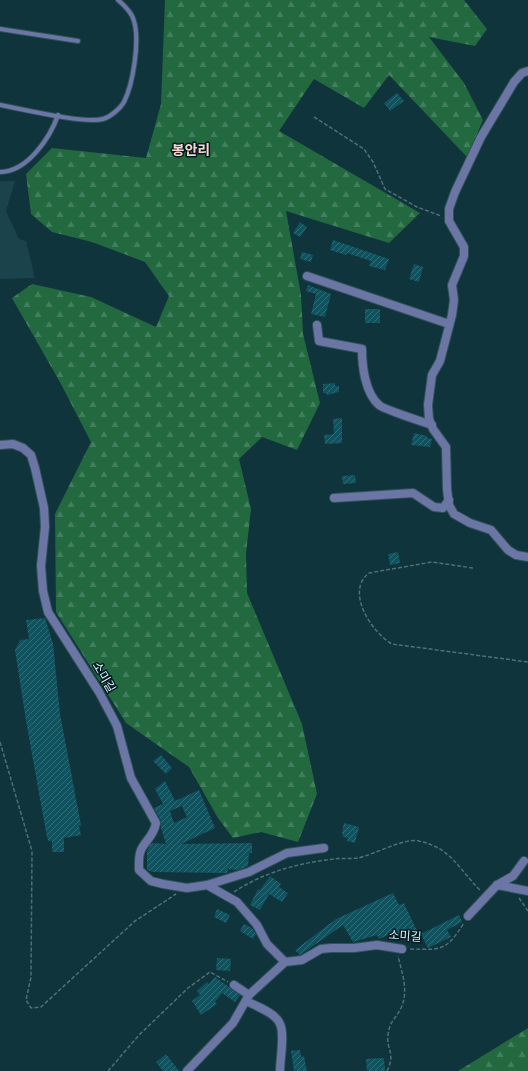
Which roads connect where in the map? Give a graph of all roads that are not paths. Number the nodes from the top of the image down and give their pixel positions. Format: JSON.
{"nodes":[{"id":1,"x":118,"y":0,"type":"edge"},
{"id":2,"x":0,"y":30,"type":"edge"},
{"id":3,"x":78,"y":41,"type":"dead end"},
{"id":4,"x":528,"y":71,"type":"edge"},
{"id":5,"x":0,"y":105,"type":"edge"},
{"id":6,"x":58,"y":115,"type":"junction"},
{"id":7,"x":0,"y":172,"type":"edge"},
{"id":8,"x":307,"y":276,"type":"dead end"},
{"id":9,"x":449,"y":324,"type":"junction"},
{"id":10,"x":317,"y":325,"type":"dead end"},
{"id":11,"x":432,"y":425,"type":"junction"},
{"id":12,"x":0,"y":445,"type":"edge"},
{"id":13,"x":334,"y":498,"type":"dead end"},
{"id":14,"x":449,"y":500,"type":"junction"},
{"id":15,"x":528,"y":557,"type":"edge"},
{"id":16,"x":324,"y":848,"type":"dead end"},
{"id":17,"x":524,"y":861,"type":"dead end"},
{"id":18,"x":207,"y":884,"type":"junction"},
{"id":19,"x":497,"y":886,"type":"junction"},
{"id":20,"x":528,"y":891,"type":"edge"},
{"id":21,"x":468,"y":916,"type":"road end"},
{"id":22,"x":399,"y":948,"type":"road end"},
{"id":23,"x":285,"y":962,"type":"junction"},
{"id":24,"x":234,"y":985,"type":"road end"},
{"id":25,"x":248,"y":998,"type":"junction"},
{"id":26,"x":187,"y":1071,"type":"edge"},
{"id":27,"x":280,"y":1071,"type":"edge"}],
"edges":[{"from":1,"to":6,"type":"lane"},
{"from":2,"to":3,"type":"lane"},
{"from":4,"to":9,"type":"street"},
{"from":5,"to":6,"type":"lane"},
{"from":6,"to":7,"type":"lane"},
{"from":8,"to":9,"type":"street"},
{"from":9,"to":11,"type":"street"},
{"from":10,"to":11,"type":"street"},
{"from":11,"to":14,"type":"street"},
{"from":12,"to":18,"type":"street","name":"소미길"},
{"from":13,"to":14,"type":"street"},
{"from":14,"to":15,"type":"street"},
{"from":16,"to":18,"type":"street","name":"소미길"},
{"from":17,"to":19,"type":"street"},
{"from":18,"to":23,"type":"street"},
{"from":19,"to":20,"type":"street"},
{"from":19,"to":21,"type":"street"},
{"from":22,"to":23,"type":"street","name":"소미길"},
{"from":23,"to":25,"type":"street"},
{"from":24,"to":25,"type":"street"},
{"from":25,"to":26,"type":"street"},
{"from":25,"to":27,"type":"street"}]}
